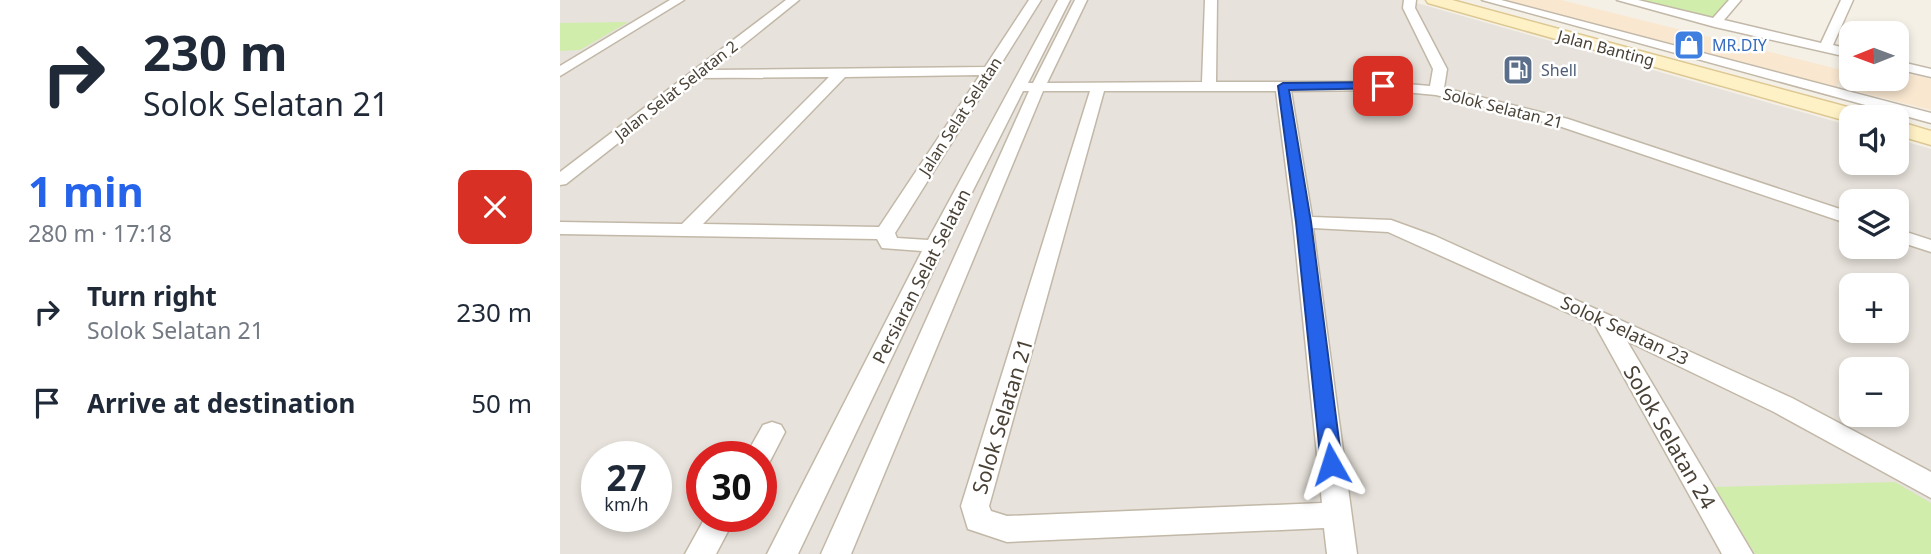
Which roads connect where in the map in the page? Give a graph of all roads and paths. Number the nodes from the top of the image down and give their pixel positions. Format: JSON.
{"nodes":[{"id":1,"x":678,"y":0,"type":"edge"},
{"id":2,"x":793,"y":0,"type":"edge"},
{"id":3,"x":1035,"y":0,"type":"edge"},
{"id":4,"x":1064,"y":0,"type":"edge"},
{"id":5,"x":1081,"y":0,"type":"edge"},
{"id":6,"x":1211,"y":0,"type":"edge"},
{"id":7,"x":1410,"y":0,"type":"edge"},
{"id":8,"x":1434,"y":0,"type":"edge"},
{"id":9,"x":1488,"y":0,"type":"edge"},
{"id":10,"x":1623,"y":0,"type":"edge"},
{"id":11,"x":1735,"y":0,"type":"edge"},
{"id":12,"x":1847,"y":0,"type":"edge"},
{"id":13,"x":1715,"y":23,"type":"junction"},
{"id":14,"x":1825,"y":48,"type":"junction"},
{"id":15,"x":1839,"y":51,"type":"edge"},
{"id":16,"x":1909,"y":67,"type":"edge"},
{"id":17,"x":989,"y":71,"type":"junction"},
{"id":18,"x":560,"y":72,"type":"edge"},
{"id":19,"x":841,"y":72,"type":"junction"},
{"id":20,"x":1931,"y":72,"type":"edge"},
{"id":21,"x":696,"y":74,"type":"junction"},
{"id":22,"x":1283,"y":86,"type":"junction"},
{"id":23,"x":1027,"y":87,"type":"junction"},
{"id":24,"x":1209,"y":87,"type":"junction"},
{"id":25,"x":1098,"y":88,"type":"junction"},
{"id":26,"x":1436,"y":91,"type":"junction"},
{"id":27,"x":1839,"y":112,"type":"edge"},
{"id":28,"x":1931,"y":118,"type":"edge"},
{"id":29,"x":1909,"y":132,"type":"edge"},
{"id":30,"x":1931,"y":138,"type":"edge"},
{"id":31,"x":560,"y":180,"type":"edge"},
{"id":32,"x":1839,"y":215,"type":"edge"},
{"id":33,"x":1303,"y":222,"type":"junction"},
{"id":34,"x":560,"y":228,"type":"edge"},
{"id":35,"x":687,"y":230,"type":"junction"},
{"id":36,"x":885,"y":233,"type":"junction"},
{"id":37,"x":1909,"y":239,"type":"edge"},
{"id":38,"x":935,"y":246,"type":"junction"},
{"id":39,"x":1931,"y":246,"type":"edge"},
{"id":40,"x":1602,"y":319,"type":"junction"},
{"id":41,"x":772,"y":432,"type":"dead end"},
{"id":42,"x":767,"y":441,"type":"edge"},
{"id":43,"x":1931,"y":486,"type":"edge"},
{"id":44,"x":1337,"y":515,"type":"junction"},
{"id":45,"x":850,"y":523,"type":"junction"},
{"id":46,"x":713,"y":532,"type":"edge"},
{"id":47,"x":700,"y":554,"type":"edge"},
{"id":48,"x":782,"y":554,"type":"edge"},
{"id":49,"x":820,"y":554,"type":"edge"},
{"id":50,"x":836,"y":554,"type":"edge"},
{"id":51,"x":1342,"y":554,"type":"edge"},
{"id":52,"x":1738,"y":554,"type":"edge"}],
"edges":[{"from":1,"to":18,"type":"street"},
{"from":2,"to":21,"type":"street","name":"Jalan Selat Selatan 2"},
{"from":3,"to":17,"type":"street","name":"Jalan Selat Selatan"},
{"from":4,"to":23,"type":"street","name":"Persiaran Selat Selatan"},
{"from":5,"to":23,"type":"street","name":"Persiaran Selat Selatan"},
{"from":6,"to":24,"type":"street"},
{"from":7,"to":26,"type":"street"},
{"from":8,"to":27,"type":"main road","name":"Jalan Banting"},
{"from":9,"to":28,"type":"street"},
{"from":10,"to":13,"type":"street"},
{"from":11,"to":13,"type":"street"},
{"from":12,"to":14,"type":"street"},
{"from":13,"to":14,"type":"street"},
{"from":14,"to":15,"type":"street"},
{"from":16,"to":20,"type":"street"},
{"from":17,"to":19,"type":"street"},
{"from":17,"to":36,"type":"street","name":"Jalan Selat Selatan"},
{"from":19,"to":21,"type":"street"},
{"from":19,"to":35,"type":"street"},
{"from":21,"to":31,"type":"street","name":"Jalan Selat Selatan 2"},
{"from":22,"to":24,"type":"street","name":"Solok Selatan 21"},
{"from":22,"to":26,"type":"street","name":"Solok Selatan 21"},
{"from":22,"to":33,"type":"street"},
{"from":23,"to":25,"type":"street","name":"Solok Selatan 21"},
{"from":23,"to":38,"type":"street","name":"Persiaran Selat Selatan"},
{"from":23,"to":45,"type":"street","name":"Persiaran Selat Selatan"},
{"from":24,"to":25,"type":"street","name":"Solok Selatan 21"},
{"from":25,"to":44,"type":"street","name":"Solok Selatan 21"},
{"from":26,"to":32,"type":"street","name":"Solok Selatan 21"},
{"from":29,"to":30,"type":"main road"},
{"from":33,"to":40,"type":"street","name":"Solok Selatan 23"},
{"from":33,"to":44,"type":"street"},
{"from":34,"to":35,"type":"street"},
{"from":35,"to":36,"type":"street"},
{"from":36,"to":38,"type":"street"},
{"from":37,"to":39,"type":"street"},
{"from":38,"to":48,"type":"street","name":"Persiaran Selat Selatan"},
{"from":40,"to":43,"type":"street","name":"Solok Selatan 23"},
{"from":40,"to":52,"type":"street","name":"Solok Selatan 24"},
{"from":41,"to":42,"type":"street"},
{"from":44,"to":51,"type":"street"},
{"from":45,"to":49,"type":"street"},
{"from":45,"to":50,"type":"street","name":"Persiaran Selat Selatan"},
{"from":46,"to":47,"type":"street"}]}
